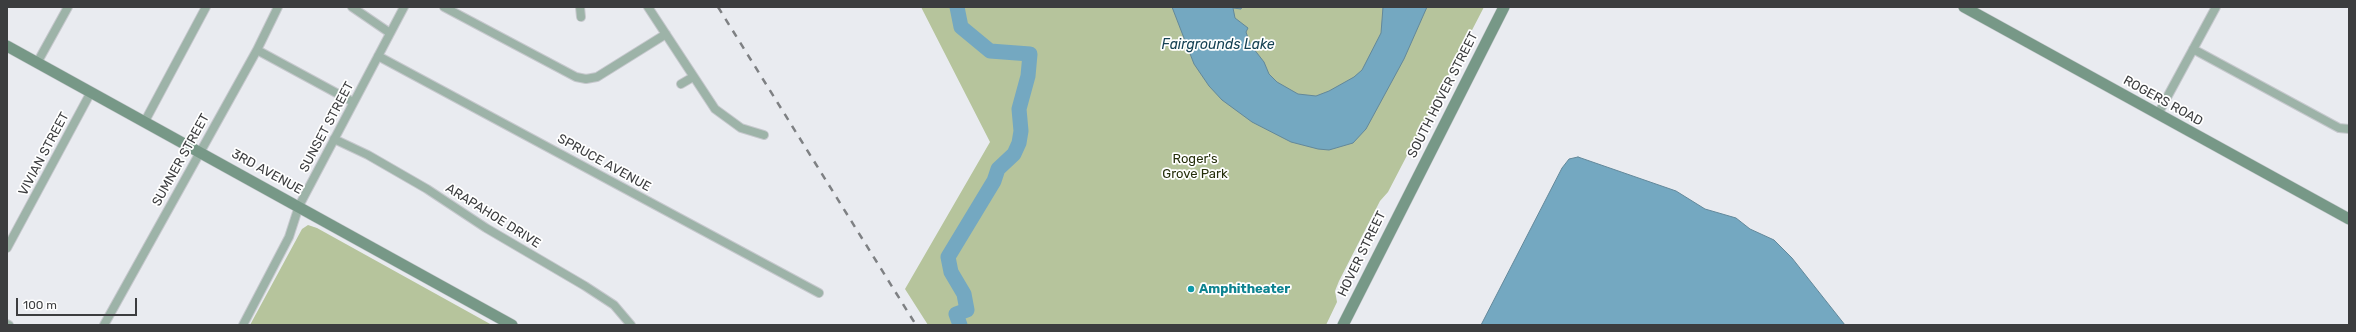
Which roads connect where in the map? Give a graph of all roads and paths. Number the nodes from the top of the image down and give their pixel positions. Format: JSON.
{"nodes":[{"id":1,"x":68,"y":7,"type":"edge"},
{"id":2,"x":206,"y":7,"type":"edge"},
{"id":3,"x":278,"y":7,"type":"edge"},
{"id":4,"x":352,"y":7,"type":"edge"},
{"id":5,"x":404,"y":7,"type":"edge"},
{"id":6,"x":444,"y":7,"type":"edge"},
{"id":7,"x":580,"y":7,"type":"edge"},
{"id":8,"x":648,"y":7,"type":"edge"},
{"id":9,"x":1504,"y":7,"type":"edge"},
{"id":10,"x":1964,"y":7,"type":"edge"},
{"id":11,"x":2216,"y":7,"type":"edge"},
{"id":12,"x":581,"y":17,"type":"dead end"},
{"id":13,"x":390,"y":33,"type":"junction"},
{"id":14,"x":666,"y":34,"type":"junction"},
{"id":15,"x":7,"y":46,"type":"edge"},
{"id":16,"x":2193,"y":49,"type":"junction"},
{"id":17,"x":257,"y":50,"type":"junction"},
{"id":18,"x":378,"y":56,"type":"junction"},
{"id":19,"x":37,"y":63,"type":"junction"},
{"id":20,"x":693,"y":77,"type":"junction"},
{"id":21,"x":681,"y":84,"type":"dead end"},
{"id":22,"x":91,"y":92,"type":"junction"},
{"id":23,"x":353,"y":102,"type":"junction"},
{"id":24,"x":2158,"y":114,"type":"junction"},
{"id":25,"x":145,"y":121,"type":"junction"},
{"id":26,"x":2349,"y":129,"type":"edge"},
{"id":27,"x":764,"y":135,"type":"dead end"},
{"id":28,"x":334,"y":139,"type":"junction"},
{"id":29,"x":200,"y":151,"type":"junction"},
{"id":30,"x":1407,"y":196,"type":"joint"},
{"id":31,"x":299,"y":206,"type":"junction"},
{"id":32,"x":2349,"y":219,"type":"edge"},
{"id":33,"x":7,"y":248,"type":"edge"},
{"id":34,"x":819,"y":293,"type":"dead end"},
{"id":35,"x":104,"y":325,"type":"edge"},
{"id":36,"x":243,"y":325,"type":"edge"},
{"id":37,"x":512,"y":325,"type":"edge"},
{"id":38,"x":631,"y":325,"type":"edge"},
{"id":39,"x":1343,"y":325,"type":"edge"}],
"edges":[{"from":1,"to":19,"type":"street"},
{"from":2,"to":25,"type":"street"},
{"from":3,"to":17,"type":"street","name":"SUMNER STREET"},
{"from":4,"to":13,"type":"street"},
{"from":5,"to":13,"type":"street","name":"SUNSET STREET"},
{"from":6,"to":14,"type":"street"},
{"from":7,"to":12,"type":"street"},
{"from":8,"to":14,"type":"street"},
{"from":9,"to":30,"type":"street","name":"SOUTH HOVER STREET"},
{"from":10,"to":24,"type":"street","name":"ROGERS ROAD"},
{"from":11,"to":16,"type":"street"},
{"from":13,"to":18,"type":"street","name":"SUNSET STREET"},
{"from":14,"to":20,"type":"street"},
{"from":15,"to":19,"type":"street","name":"3RD AVENUE"},
{"from":16,"to":24,"type":"street"},
{"from":16,"to":26,"type":"street"},
{"from":17,"to":23,"type":"street"},
{"from":17,"to":29,"type":"street","name":"SUMNER STREET"},
{"from":18,"to":23,"type":"street","name":"SUNSET STREET"},
{"from":18,"to":34,"type":"street","name":"SPRUCE AVENUE"},
{"from":19,"to":22,"type":"street","name":"3RD AVENUE"},
{"from":20,"to":21,"type":"street"},
{"from":20,"to":27,"type":"street"},
{"from":22,"to":25,"type":"street","name":"3RD AVENUE"},
{"from":22,"to":33,"type":"street","name":"VIVIAN STREET"},
{"from":23,"to":28,"type":"street","name":"SUNSET STREET"},
{"from":24,"to":32,"type":"street","name":"ROGERS ROAD"},
{"from":25,"to":29,"type":"street","name":"3RD AVENUE"},
{"from":28,"to":31,"type":"street","name":"SUNSET STREET"},
{"from":28,"to":38,"type":"street","name":"ARAPAHOE DRIVE"},
{"from":29,"to":31,"type":"street","name":"3RD AVENUE"},
{"from":29,"to":35,"type":"street","name":"SUMNER STREET"},
{"from":30,"to":39,"type":"street","name":"HOVER STREET"},
{"from":31,"to":36,"type":"street","name":"SUNSET STREET"},
{"from":31,"to":37,"type":"street","name":"3RD AVENUE"}]}
